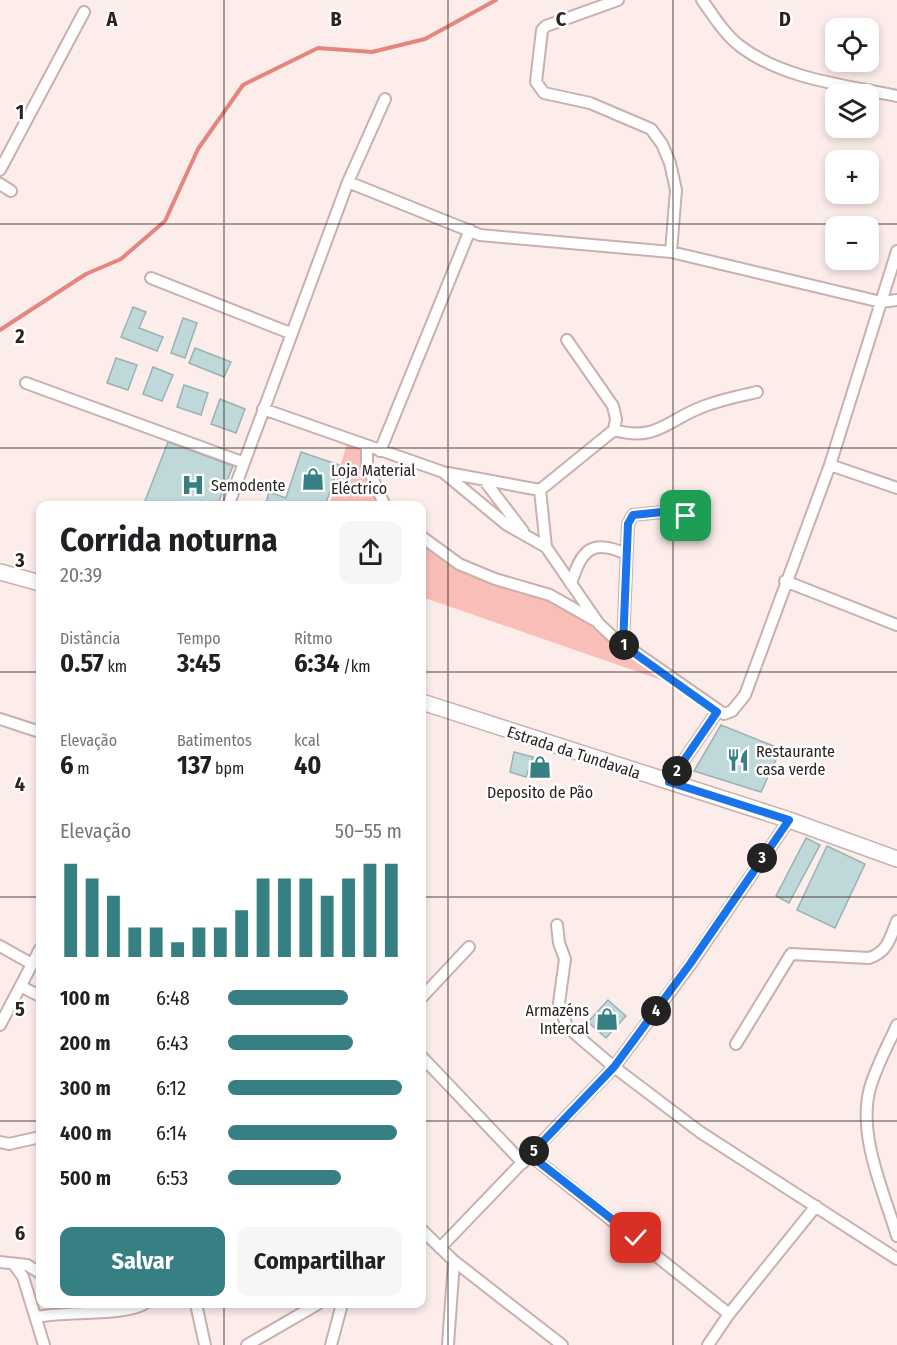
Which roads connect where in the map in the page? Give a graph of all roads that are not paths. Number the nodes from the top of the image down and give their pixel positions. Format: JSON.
{"nodes":[{"id":1,"x":618,"y":0,"type":"edge"},
{"id":2,"x":702,"y":0,"type":"edge"},
{"id":3,"x":84,"y":12,"type":"dead end"},
{"id":4,"x":897,"y":96,"type":"edge"},
{"id":5,"x":385,"y":99,"type":"dead end"},
{"id":6,"x":0,"y":170,"type":"edge"},
{"id":7,"x":348,"y":182,"type":"junction"},
{"id":8,"x":0,"y":184,"type":"edge"},
{"id":9,"x":11,"y":191,"type":"dead end"},
{"id":10,"x":470,"y":230,"type":"junction"},
{"id":11,"x":897,"y":251,"type":"edge"},
{"id":12,"x":671,"y":252,"type":"junction"},
{"id":13,"x":151,"y":278,"type":"dead end"},
{"id":14,"x":897,"y":300,"type":"edge"},
{"id":15,"x":881,"y":302,"type":"junction"},
{"id":16,"x":290,"y":333,"type":"junction"},
{"id":17,"x":567,"y":340,"type":"dead end"},
{"id":18,"x":26,"y":383,"type":"dead end"},
{"id":19,"x":757,"y":392,"type":"dead end"},
{"id":20,"x":263,"y":409,"type":"junction"},
{"id":21,"x":614,"y":430,"type":"junction"},
{"id":22,"x":367,"y":446,"type":"junction"},
{"id":23,"x":380,"y":451,"type":"junction"},
{"id":24,"x":242,"y":462,"type":"junction"},
{"id":25,"x":830,"y":465,"type":"junction"},
{"id":26,"x":444,"y":472,"type":"junction"},
{"id":27,"x":484,"y":480,"type":"junction"},
{"id":28,"x":897,"y":488,"type":"edge"},
{"id":29,"x":540,"y":490,"type":"junction"},
{"id":30,"x":230,"y":501,"type":"edge"},
{"id":31,"x":382,"y":501,"type":"edge"},
{"id":32,"x":686,"y":516,"type":"dead end"},
{"id":33,"x":527,"y":536,"type":"junction"},
{"id":34,"x":426,"y":540,"type":"edge"},
{"id":35,"x":546,"y":547,"type":"junction"},
{"id":36,"x":627,"y":554,"type":"junction"},
{"id":37,"x":0,"y":572,"type":"edge"},
{"id":38,"x":785,"y":581,"type":"junction"},
{"id":39,"x":36,"y":582,"type":"edge"},
{"id":40,"x":571,"y":584,"type":"junction"},
{"id":41,"x":599,"y":624,"type":"junction"},
{"id":42,"x":897,"y":625,"type":"edge"},
{"id":43,"x":623,"y":645,"type":"junction"},
{"id":44,"x":426,"y":703,"type":"edge"},
{"id":45,"x":717,"y":712,"type":"junction"},
{"id":46,"x":0,"y":719,"type":"edge"},
{"id":47,"x":36,"y":731,"type":"edge"},
{"id":48,"x":669,"y":782,"type":"junction"},
{"id":49,"x":789,"y":820,"type":"junction"},
{"id":50,"x":897,"y":859,"type":"edge"},
{"id":51,"x":897,"y":921,"type":"edge"},
{"id":52,"x":557,"y":924,"type":"dead end"},
{"id":53,"x":0,"y":946,"type":"edge"},
{"id":54,"x":469,"y":947,"type":"dead end"},
{"id":55,"x":36,"y":956,"type":"edge"},
{"id":56,"x":32,"y":964,"type":"junction"},
{"id":57,"x":22,"y":987,"type":"junction"},
{"id":58,"x":426,"y":993,"type":"edge"},
{"id":59,"x":36,"y":994,"type":"edge"},
{"id":60,"x":897,"y":1025,"type":"edge"},
{"id":61,"x":0,"y":1026,"type":"edge"},
{"id":62,"x":736,"y":1044,"type":"dead end"},
{"id":63,"x":426,"y":1061,"type":"edge"},
{"id":64,"x":614,"y":1067,"type":"junction"},
{"id":65,"x":36,"y":1138,"type":"edge"},
{"id":66,"x":0,"y":1143,"type":"edge"},
{"id":67,"x":527,"y":1159,"type":"junction"},
{"id":68,"x":816,"y":1206,"type":"junction"},
{"id":69,"x":426,"y":1234,"type":"edge"},
{"id":70,"x":897,"y":1236,"type":"edge"},
{"id":71,"x":440,"y":1248,"type":"junction"},
{"id":72,"x":897,"y":1259,"type":"edge"},
{"id":73,"x":454,"y":1261,"type":"junction"},
{"id":74,"x":0,"y":1262,"type":"edge"},
{"id":75,"x":15,"y":1266,"type":"junction"},
{"id":76,"x":36,"y":1271,"type":"edge"},
{"id":77,"x":57,"y":1308,"type":"edge"},
{"id":78,"x":130,"y":1308,"type":"edge"},
{"id":79,"x":197,"y":1308,"type":"edge"},
{"id":80,"x":311,"y":1308,"type":"edge"},
{"id":81,"x":341,"y":1308,"type":"edge"},
{"id":82,"x":729,"y":1314,"type":"junction"},
{"id":83,"x":37,"y":1317,"type":"junction"},
{"id":84,"x":44,"y":1345,"type":"edge"},
{"id":85,"x":205,"y":1345,"type":"edge"},
{"id":86,"x":247,"y":1345,"type":"edge"},
{"id":87,"x":331,"y":1345,"type":"edge"},
{"id":88,"x":448,"y":1345,"type":"edge"},
{"id":89,"x":562,"y":1345,"type":"edge"},
{"id":90,"x":708,"y":1345,"type":"edge"}],
"edges":[{"from":1,"to":12,"type":"street"},
{"from":2,"to":4,"type":"street"},
{"from":3,"to":6,"type":"street"},
{"from":5,"to":7,"type":"street"},
{"from":7,"to":10,"type":"street"},
{"from":7,"to":16,"type":"street"},
{"from":8,"to":9,"type":"street"},
{"from":10,"to":12,"type":"street"},
{"from":10,"to":23,"type":"street"},
{"from":11,"to":15,"type":"street"},
{"from":12,"to":15,"type":"street"},
{"from":13,"to":16,"type":"street"},
{"from":14,"to":15,"type":"street"},
{"from":15,"to":25,"type":"street"},
{"from":16,"to":20,"type":"street"},
{"from":17,"to":21,"type":"street"},
{"from":18,"to":24,"type":"street"},
{"from":19,"to":21,"type":"street"},
{"from":20,"to":22,"type":"street"},
{"from":20,"to":24,"type":"street"},
{"from":21,"to":29,"type":"street"},
{"from":22,"to":23,"type":"street"},
{"from":22,"to":31,"type":"street"},
{"from":23,"to":26,"type":"street"},
{"from":24,"to":30,"type":"street"},
{"from":25,"to":28,"type":"street"},
{"from":25,"to":38,"type":"street"},
{"from":26,"to":27,"type":"street"},
{"from":26,"to":33,"type":"street"},
{"from":27,"to":29,"type":"street"},
{"from":27,"to":33,"type":"street"},
{"from":29,"to":35,"type":"street"},
{"from":32,"to":36,"type":"street"},
{"from":33,"to":35,"type":"street"},
{"from":34,"to":41,"type":"street"},
{"from":35,"to":40,"type":"street"},
{"from":36,"to":40,"type":"street"},
{"from":36,"to":43,"type":"street"},
{"from":37,"to":39,"type":"main road"},
{"from":38,"to":42,"type":"street"},
{"from":38,"to":45,"type":"street"},
{"from":40,"to":41,"type":"street"},
{"from":41,"to":43,"type":"street"},
{"from":43,"to":45,"type":"street"},
{"from":44,"to":48,"type":"main road","name":"Estrada da Tundavala"},
{"from":45,"to":48,"type":"street"},
{"from":46,"to":47,"type":"street"},
{"from":48,"to":49,"type":"main road","name":"Estrada da Tundavala"},
{"from":49,"to":50,"type":"main road","name":"Estrada da Tundavala"},
{"from":49,"to":64,"type":"street"},
{"from":51,"to":62,"type":"street"},
{"from":52,"to":64,"type":"street"},
{"from":53,"to":56,"type":"street"},
{"from":54,"to":58,"type":"street"},
{"from":55,"to":56,"type":"street"},
{"from":56,"to":57,"type":"street"},
{"from":57,"to":59,"type":"street"},
{"from":57,"to":61,"type":"street"},
{"from":60,"to":70,"type":"street"},
{"from":63,"to":67,"type":"street"},
{"from":64,"to":67,"type":"street"},
{"from":64,"to":68,"type":"street"},
{"from":65,"to":66,"type":"street"},
{"from":67,"to":71,"type":"street"},
{"from":67,"to":82,"type":"street"},
{"from":68,"to":72,"type":"street"},
{"from":68,"to":82,"type":"street"},
{"from":69,"to":71,"type":"street"},
{"from":71,"to":73,"type":"street"},
{"from":73,"to":88,"type":"street"},
{"from":73,"to":89,"type":"street"},
{"from":74,"to":75,"type":"street"},
{"from":75,"to":76,"type":"street"},
{"from":75,"to":83,"type":"street"},
{"from":77,"to":78,"type":"street"},
{"from":77,"to":83,"type":"street"},
{"from":79,"to":85,"type":"street"},
{"from":80,"to":86,"type":"street"},
{"from":81,"to":87,"type":"street"},
{"from":82,"to":90,"type":"street"},
{"from":83,"to":84,"type":"street"}]}
